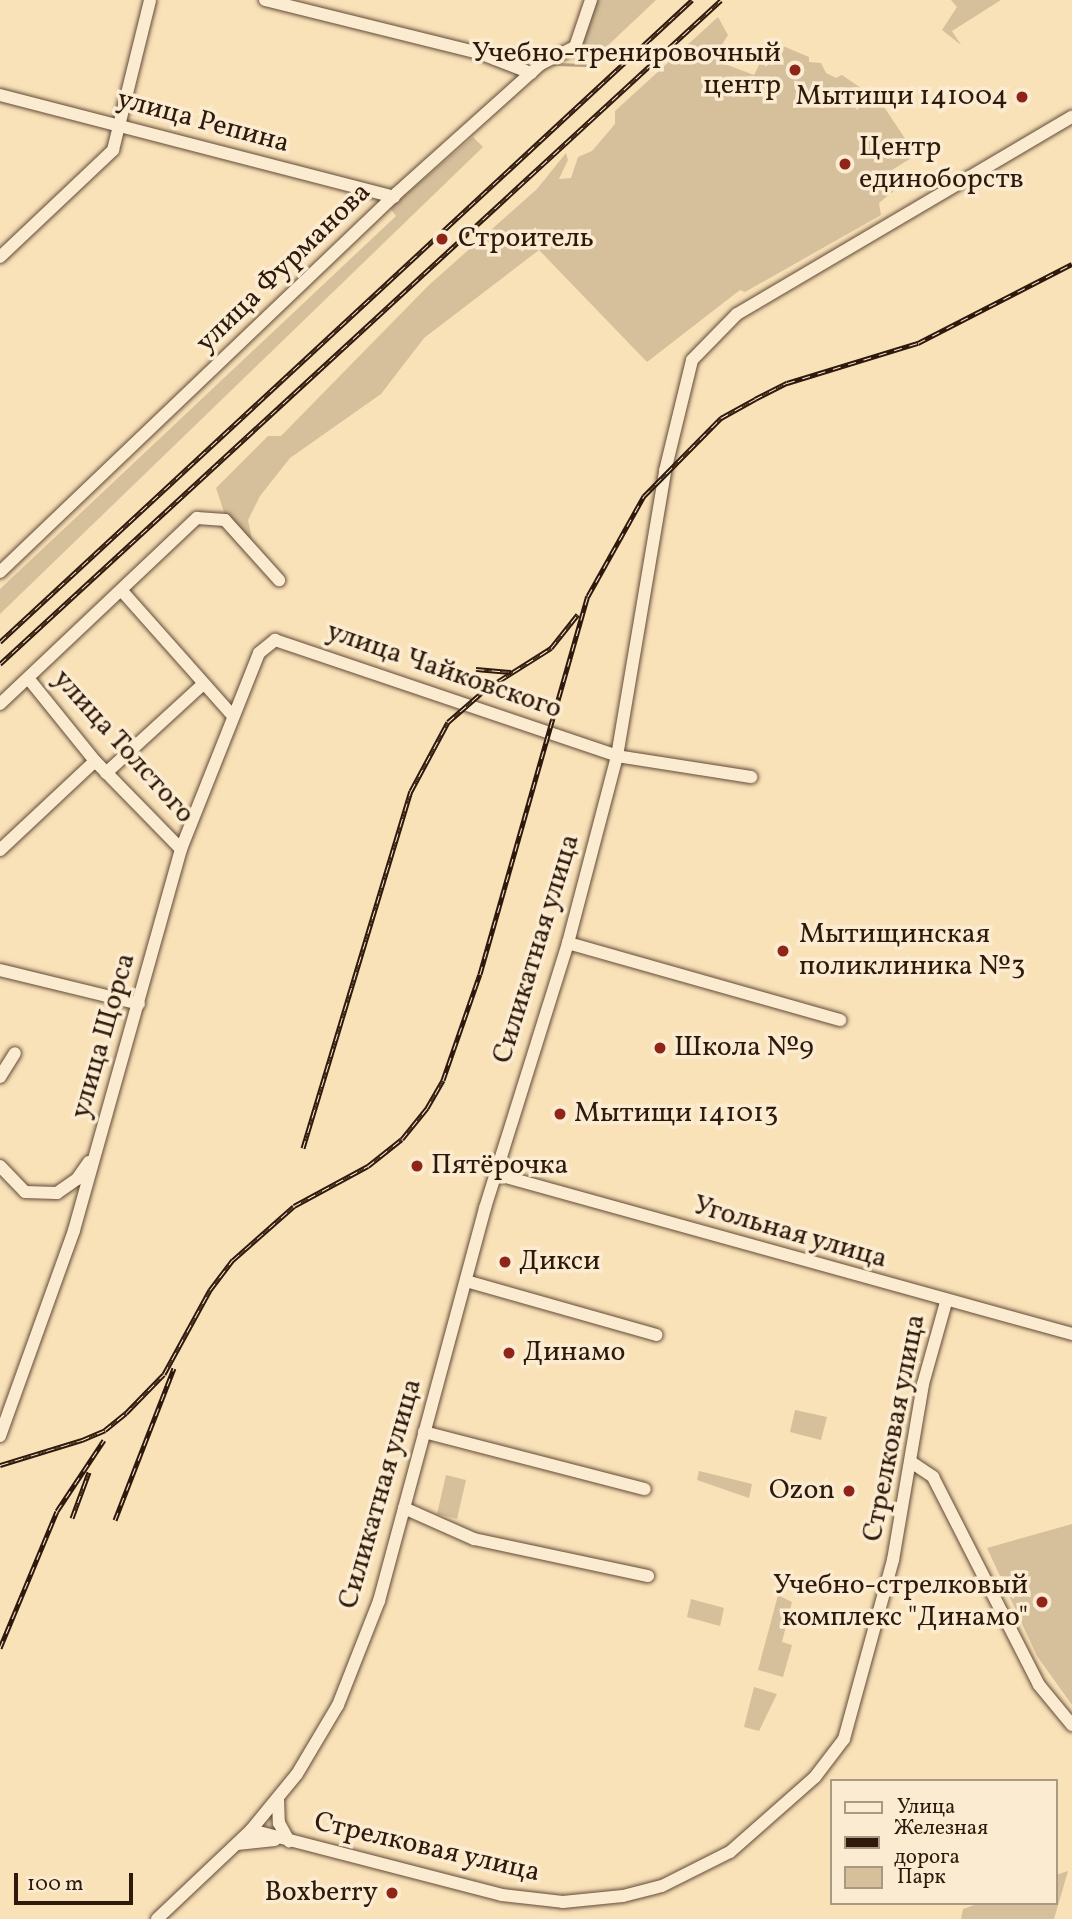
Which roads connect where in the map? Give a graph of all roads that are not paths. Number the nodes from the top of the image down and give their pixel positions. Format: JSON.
{"nodes":[{"id":1,"x":150,"y":0,"type":"edge"},
{"id":2,"x":265,"y":0,"type":"edge"},
{"id":3,"x":591,"y":0,"type":"edge"},
{"id":4,"x":531,"y":73,"type":"junction"},
{"id":5,"x":0,"y":95,"type":"edge"},
{"id":6,"x":1072,"y":117,"type":"edge"},
{"id":7,"x":120,"y":125,"type":"junction"},
{"id":8,"x":394,"y":197,"type":"junction"},
{"id":9,"x":0,"y":257,"type":"edge"},
{"id":10,"x":0,"y":572,"type":"edge"},
{"id":11,"x":279,"y":580,"type":"dead end"},
{"id":12,"x":122,"y":591,"type":"junction"},
{"id":13,"x":259,"y":653,"type":"joint"},
{"id":14,"x":28,"y":678,"type":"junction"},
{"id":15,"x":203,"y":684,"type":"junction"},
{"id":16,"x":0,"y":704,"type":"edge"},
{"id":17,"x":233,"y":716,"type":"junction"},
{"id":18,"x":617,"y":756,"type":"junction"},
{"id":19,"x":95,"y":761,"type":"junction"},
{"id":20,"x":106,"y":773,"type":"junction"},
{"id":21,"x":751,"y":777,"type":"dead end"},
{"id":22,"x":181,"y":849,"type":"junction"},
{"id":23,"x":0,"y":850,"type":"edge"},
{"id":24,"x":568,"y":943,"type":"junction"},
{"id":25,"x":0,"y":970,"type":"edge"},
{"id":26,"x":139,"y":1004,"type":"junction"},
{"id":27,"x":840,"y":1020,"type":"dead end"},
{"id":28,"x":15,"y":1053,"type":"dead end"},
{"id":29,"x":0,"y":1077,"type":"edge"},
{"id":30,"x":96,"y":1150,"type":"junction"},
{"id":31,"x":0,"y":1166,"type":"edge"},
{"id":32,"x":495,"y":1174,"type":"junction"},
{"id":33,"x":466,"y":1281,"type":"junction"},
{"id":34,"x":946,"y":1302,"type":"junction"},
{"id":35,"x":1072,"y":1334,"type":"edge"},
{"id":36,"x":657,"y":1335,"type":"dead end"},
{"id":37,"x":424,"y":1432,"type":"junction"},
{"id":38,"x":0,"y":1436,"type":"edge"},
{"id":39,"x":911,"y":1462,"type":"junction"},
{"id":40,"x":645,"y":1489,"type":"dead end"},
{"id":41,"x":404,"y":1508,"type":"junction"},
{"id":42,"x":648,"y":1576,"type":"dead end"},
{"id":43,"x":1072,"y":1725,"type":"edge"},
{"id":44,"x":278,"y":1798,"type":"junction"},
{"id":45,"x":251,"y":1830,"type":"junction"},
{"id":46,"x":286,"y":1840,"type":"junction"},
{"id":47,"x":237,"y":1844,"type":"junction"},
{"id":48,"x":157,"y":1919,"type":"edge"}],
"edges":[{"from":1,"to":7,"type":"street"},
{"from":2,"to":4,"type":"street"},
{"from":3,"to":4,"type":"street","name":"улица Фурманова"},
{"from":4,"to":8,"type":"street","name":"улица Фурманова"},
{"from":5,"to":7,"type":"street","name":"улица Репина"},
{"from":6,"to":18,"type":"street","name":"Силикатная улица"},
{"from":7,"to":8,"type":"street","name":"улица Репина"},
{"from":7,"to":9,"type":"street"},
{"from":8,"to":10,"type":"street","name":"улица Фурманова"},
{"from":11,"to":12,"type":"street"},
{"from":12,"to":14,"type":"street"},
{"from":12,"to":15,"type":"street"},
{"from":13,"to":17,"type":"street","name":"улица Щорса"},
{"from":13,"to":18,"type":"street","name":"улица Чайковского"},
{"from":14,"to":16,"type":"street"},
{"from":14,"to":19,"type":"street","name":"улица Толстого"},
{"from":15,"to":17,"type":"street"},
{"from":15,"to":20,"type":"street"},
{"from":17,"to":22,"type":"street","name":"улица Щорса"},
{"from":18,"to":21,"type":"street"},
{"from":18,"to":24,"type":"street","name":"Силикатная улица"},
{"from":19,"to":20,"type":"street","name":"улица Толстого"},
{"from":19,"to":23,"type":"street"},
{"from":20,"to":22,"type":"street","name":"улица Толстого"},
{"from":22,"to":26,"type":"street","name":"улица Щорса"},
{"from":24,"to":27,"type":"street"},
{"from":24,"to":32,"type":"street","name":"Силикатная улица"},
{"from":25,"to":26,"type":"street"},
{"from":26,"to":30,"type":"street","name":"улица Щорса"},
{"from":28,"to":29,"type":"street"},
{"from":30,"to":31,"type":"street"},
{"from":30,"to":38,"type":"street","name":"улица Щорса"},
{"from":32,"to":33,"type":"street","name":"Силикатная улица"},
{"from":32,"to":34,"type":"street","name":"Угольная улица"},
{"from":33,"to":36,"type":"street"},
{"from":33,"to":37,"type":"street","name":"Силикатная улица"},
{"from":34,"to":35,"type":"street","name":"Угольная улица"},
{"from":34,"to":39,"type":"street","name":"Стрелковая улица"},
{"from":37,"to":40,"type":"street"},
{"from":37,"to":41,"type":"street","name":"Силикатная улица"},
{"from":39,"to":43,"type":"street"},
{"from":39,"to":46,"type":"street","name":"Стрелковая улица"},
{"from":41,"to":42,"type":"street"},
{"from":41,"to":44,"type":"street","name":"Силикатная улица"},
{"from":44,"to":45,"type":"street","name":"Силикатная улица"},
{"from":44,"to":46,"type":"street"},
{"from":45,"to":46,"type":"street","name":"Стрелковая улица"},
{"from":45,"to":47,"type":"street","name":"Силикатная улица"},
{"from":46,"to":47,"type":"street"},
{"from":47,"to":48,"type":"street","name":"Силикатная улица"}]}
